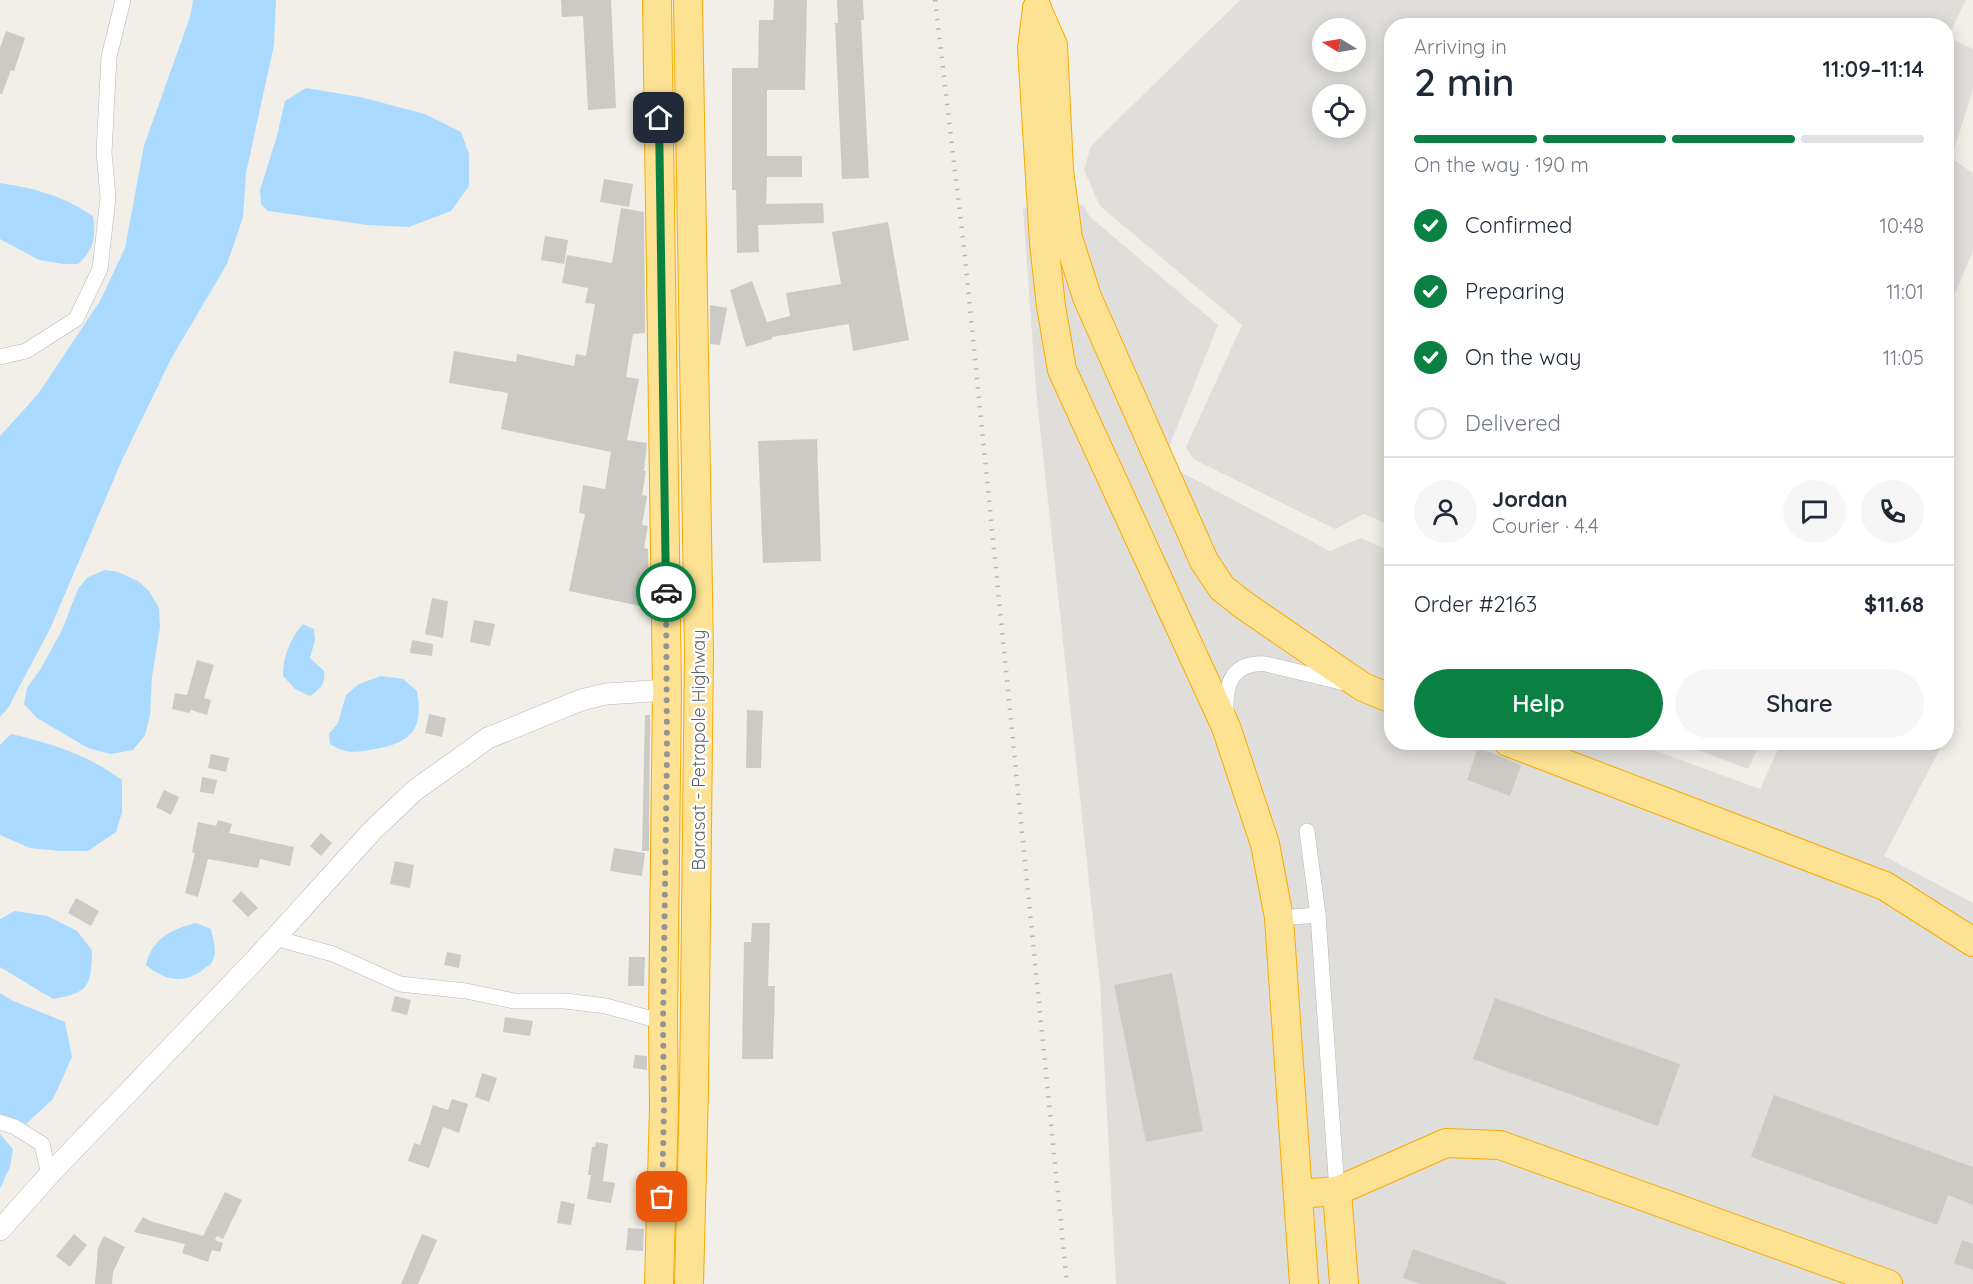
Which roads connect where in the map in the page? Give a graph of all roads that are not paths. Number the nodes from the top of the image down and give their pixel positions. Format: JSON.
{"nodes":[{"id":1,"x":123,"y":0,"type":"edge"},
{"id":2,"x":657,"y":0,"type":"edge"},
{"id":3,"x":688,"y":0,"type":"edge"},
{"id":4,"x":1036,"y":4,"type":"edge"},
{"id":5,"x":0,"y":357,"type":"edge"},
{"id":6,"x":1362,"y":687,"type":"junction"},
{"id":7,"x":667,"y":690,"type":"junction"},
{"id":8,"x":1384,"y":696,"type":"edge"},
{"id":9,"x":1226,"y":727,"type":"junction"},
{"id":10,"x":1529,"y":750,"type":"edge"},
{"id":11,"x":1307,"y":831,"type":"dead end"},
{"id":12,"x":1318,"y":915,"type":"junction"},
{"id":13,"x":1279,"y":918,"type":"junction"},
{"id":14,"x":275,"y":938,"type":"junction"},
{"id":15,"x":1973,"y":942,"type":"edge"},
{"id":16,"x":663,"y":1022,"type":"junction"},
{"id":17,"x":0,"y":1122,"type":"edge"},
{"id":18,"x":49,"y":1175,"type":"junction"},
{"id":19,"x":1337,"y":1191,"type":"junction"},
{"id":20,"x":1298,"y":1194,"type":"junction"},
{"id":21,"x":0,"y":1230,"type":"edge"},
{"id":22,"x":659,"y":1284,"type":"edge"},
{"id":23,"x":689,"y":1284,"type":"edge"},
{"id":24,"x":1304,"y":1284,"type":"edge"},
{"id":25,"x":1344,"y":1284,"type":"edge"},
{"id":26,"x":1888,"y":1284,"type":"edge"}],
"edges":[{"from":1,"to":5,"type":"street"},
{"from":2,"to":7,"type":"highway","name":"Barasat - Petrapole Highway"},
{"from":3,"to":23,"type":"highway","name":"Barasat - Petrapole Highway"},
{"from":4,"to":6,"type":"highway"},
{"from":4,"to":9,"type":"highway"},
{"from":6,"to":8,"type":"highway"},
{"from":6,"to":9,"type":"street"},
{"from":7,"to":14,"type":"street"},
{"from":7,"to":16,"type":"highway","name":"Barasat - Petrapole Highway"},
{"from":9,"to":13,"type":"highway"},
{"from":10,"to":15,"type":"highway"},
{"from":11,"to":12,"type":"street"},
{"from":12,"to":13,"type":"street"},
{"from":12,"to":19,"type":"street"},
{"from":13,"to":20,"type":"highway"},
{"from":14,"to":16,"type":"street"},
{"from":14,"to":18,"type":"street"},
{"from":16,"to":22,"type":"highway","name":"Barasat - Petrapole Highway"},
{"from":17,"to":18,"type":"street"},
{"from":18,"to":21,"type":"street"},
{"from":19,"to":20,"type":"highway"},
{"from":19,"to":25,"type":"highway"},
{"from":19,"to":26,"type":"highway"},
{"from":20,"to":24,"type":"highway"}]}
